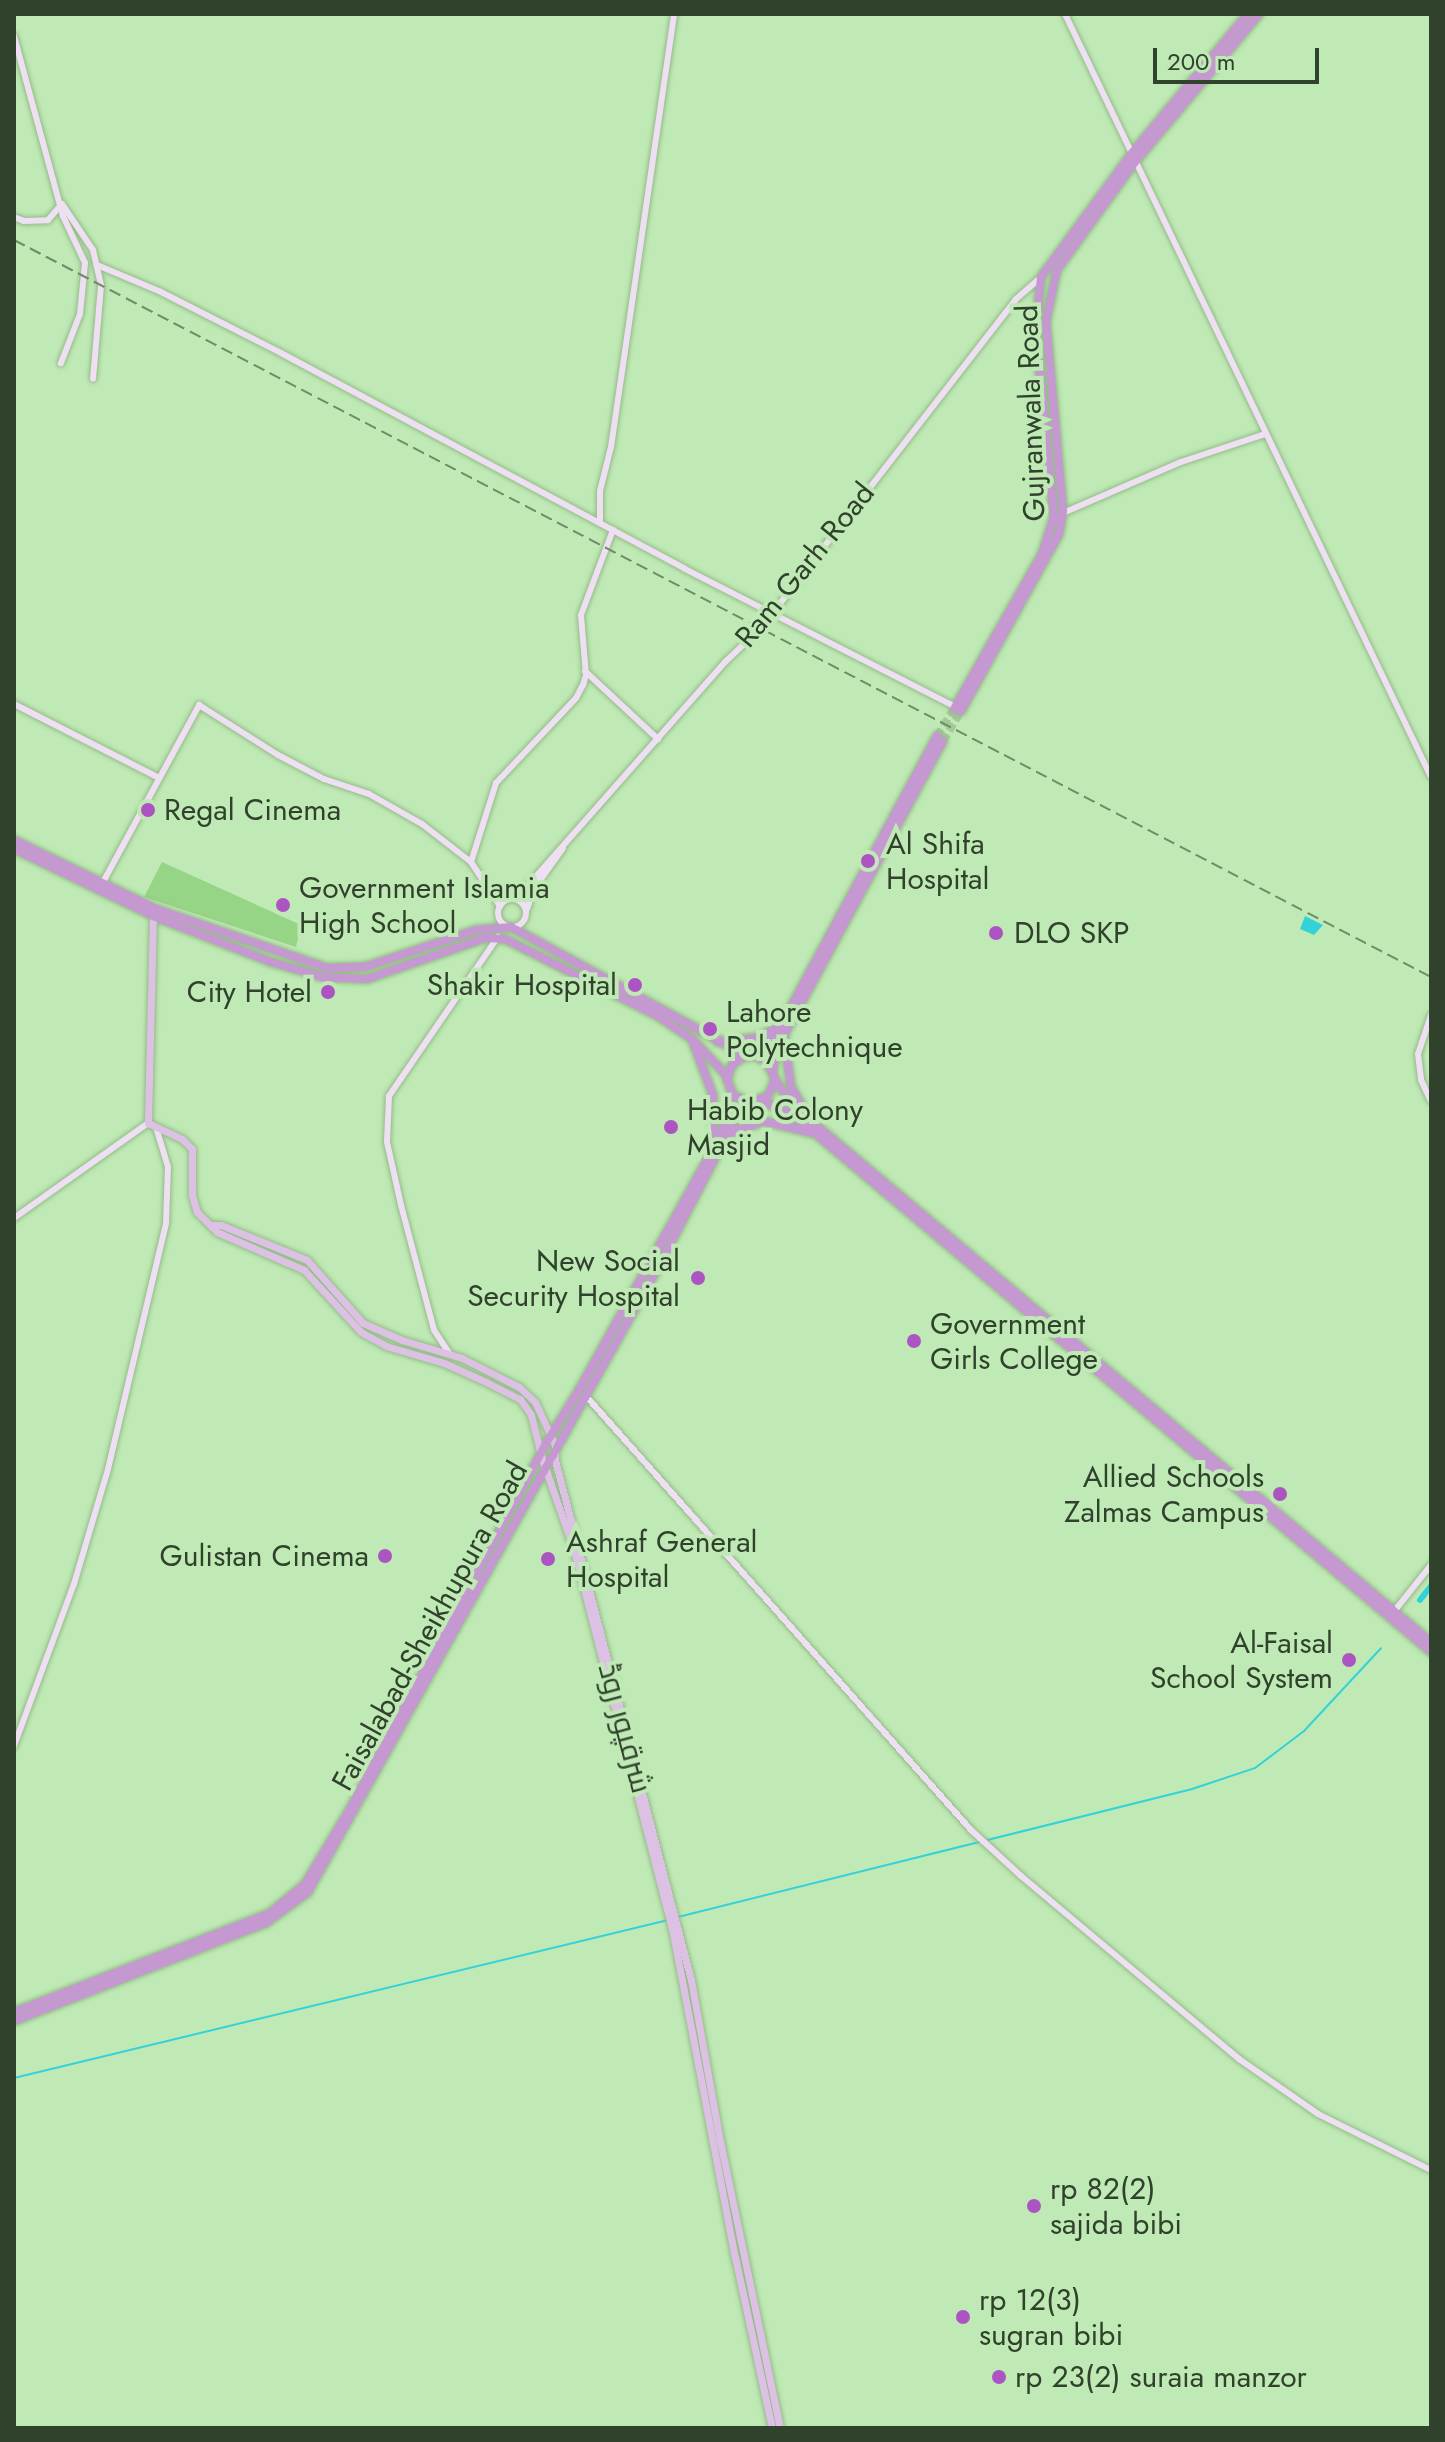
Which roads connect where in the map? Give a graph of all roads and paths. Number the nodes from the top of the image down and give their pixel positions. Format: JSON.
{"nodes":[{"id":1,"x":674,"y":14,"type":"edge"},
{"id":2,"x":1065,"y":14,"type":"edge"},
{"id":3,"x":1248,"y":14,"type":"edge"},
{"id":4,"x":1259,"y":14,"type":"edge"},
{"id":5,"x":14,"y":36,"type":"edge"},
{"id":6,"x":1133,"y":157,"type":"junction"},
{"id":7,"x":62,"y":204,"type":"junction"},
{"id":8,"x":14,"y":217,"type":"edge"},
{"id":9,"x":97,"y":265,"type":"junction"},
{"id":10,"x":1041,"y":277,"type":"junction"},
{"id":11,"x":61,"y":363,"type":"dead end"},
{"id":12,"x":93,"y":379,"type":"dead end"},
{"id":13,"x":1048,"y":392,"type":"junction"},
{"id":14,"x":1265,"y":434,"type":"junction"},
{"id":15,"x":1063,"y":513,"type":"junction"},
{"id":16,"x":600,"y":523,"type":"junction"},
{"id":17,"x":613,"y":530,"type":"junction"},
{"id":18,"x":769,"y":613,"type":"junction"},
{"id":19,"x":585,"y":671,"type":"junction"},
{"id":20,"x":14,"y":704,"type":"edge"},
{"id":21,"x":955,"y":709,"type":"junction"},
{"id":22,"x":658,"y":739,"type":"junction"},
{"id":23,"x":1431,"y":777,"type":"edge"},
{"id":24,"x":159,"y":778,"type":"junction"},
{"id":25,"x":14,"y":840,"type":"edge"},
{"id":26,"x":563,"y":848,"type":"junction"},
{"id":27,"x":14,"y":849,"type":"edge"},
{"id":28,"x":471,"y":862,"type":"junction"},
{"id":29,"x":102,"y":884,"type":"junction"},
{"id":30,"x":510,"y":898,"type":"junction"},
{"id":31,"x":500,"y":906,"type":"junction"},
{"id":32,"x":527,"y":910,"type":"junction"},
{"id":33,"x":153,"y":916,"type":"junction"},
{"id":34,"x":493,"y":927,"type":"junction"},
{"id":35,"x":511,"y":927,"type":"junction"},
{"id":36,"x":479,"y":929,"type":"junction"},
{"id":37,"x":232,"y":936,"type":"junction"},
{"id":38,"x":495,"y":937,"type":"junction"},
{"id":39,"x":476,"y":942,"type":"junction"},
{"id":40,"x":228,"y":946,"type":"junction"},
{"id":41,"x":1431,"y":1015,"type":"edge"},
{"id":42,"x":780,"y":1026,"type":"junction"},
{"id":43,"x":784,"y":1036,"type":"junction"},
{"id":44,"x":691,"y":1038,"type":"junction"},
{"id":45,"x":717,"y":1042,"type":"junction"},
{"id":46,"x":750,"y":1056,"type":"junction"},
{"id":47,"x":774,"y":1075,"type":"junction"},
{"id":48,"x":728,"y":1077,"type":"junction"},
{"id":49,"x":731,"y":1092,"type":"junction"},
{"id":50,"x":1431,"y":1101,"type":"edge"},
{"id":51,"x":757,"y":1102,"type":"junction"},
{"id":52,"x":148,"y":1123,"type":"junction"},
{"id":53,"x":156,"y":1127,"type":"junction"},
{"id":54,"x":818,"y":1132,"type":"junction"},
{"id":55,"x":728,"y":1134,"type":"junction"},
{"id":56,"x":713,"y":1149,"type":"junction"},
{"id":57,"x":14,"y":1218,"type":"edge"},
{"id":58,"x":212,"y":1225,"type":"junction"},
{"id":59,"x":449,"y":1353,"type":"junction"},
{"id":60,"x":527,"y":1392,"type":"junction"},
{"id":61,"x":586,"y":1396,"type":"junction"},
{"id":62,"x":520,"y":1399,"type":"junction"},
{"id":63,"x":550,"y":1437,"type":"junction"},
{"id":64,"x":555,"y":1453,"type":"junction"},
{"id":65,"x":541,"y":1454,"type":"junction"},
{"id":66,"x":545,"y":1466,"type":"junction"},
{"id":67,"x":1431,"y":1565,"type":"edge"},
{"id":68,"x":1392,"y":1614,"type":"junction"},
{"id":69,"x":1431,"y":1642,"type":"edge"},
{"id":70,"x":1431,"y":1652,"type":"edge"},
{"id":71,"x":14,"y":1746,"type":"edge"},
{"id":72,"x":669,"y":1907,"type":"junction"},
{"id":73,"x":673,"y":1921,"type":"junction"},
{"id":74,"x":195,"y":1948,"type":"junction"},
{"id":75,"x":14,"y":2012,"type":"edge"},
{"id":76,"x":14,"y":2021,"type":"edge"},
{"id":77,"x":1431,"y":2170,"type":"edge"},
{"id":78,"x":772,"y":2428,"type":"edge"},
{"id":79,"x":780,"y":2428,"type":"edge"}],
"edges":[{"from":1,"to":16,"type":"street"},
{"from":2,"to":6,"type":"street"},
{"from":3,"to":6,"type":"highway","name":"Gujranwala Road"},
{"from":4,"to":6,"type":"highway","name":"Gujranwala Road"},
{"from":5,"to":7,"type":"street"},
{"from":6,"to":10,"type":"highway","name":"Gujranwala Road"},
{"from":6,"to":13,"type":"highway","name":"Gujranwala Road"},
{"from":6,"to":14,"type":"street"},
{"from":7,"to":8,"type":"street"},
{"from":7,"to":9,"type":"street"},
{"from":7,"to":11,"type":"street"},
{"from":9,"to":12,"type":"street"},
{"from":9,"to":16,"type":"street"},
{"from":10,"to":13,"type":"highway","name":"Gujranwala Road"},
{"from":10,"to":18,"type":"street","name":"Ram Garh Road"},
{"from":13,"to":15,"type":"highway","name":"Gujranwala Road"},
{"from":13,"to":21,"type":"highway","name":"Gujranwala Road"},
{"from":14,"to":15,"type":"street"},
{"from":14,"to":23,"type":"street"},
{"from":15,"to":21,"type":"highway","name":"Gujranwala Road"},
{"from":16,"to":17,"type":"street"},
{"from":17,"to":18,"type":"street"},
{"from":17,"to":19,"type":"street"},
{"from":18,"to":21,"type":"street"},
{"from":18,"to":22,"type":"street","name":"Ram Garh Road"},
{"from":19,"to":22,"type":"street"},
{"from":19,"to":28,"type":"street"},
{"from":20,"to":24,"type":"street"},
{"from":22,"to":26,"type":"street","name":"Ram Garh Road"},
{"from":24,"to":28,"type":"street"},
{"from":24,"to":29,"type":"street"},
{"from":25,"to":29,"type":"highway"},
{"from":26,"to":30,"type":"street","name":"Ram Garh Road"},
{"from":26,"to":32,"type":"street","name":"Ram Garh Road"},
{"from":27,"to":33,"type":"highway"},
{"from":28,"to":31,"type":"street"},
{"from":29,"to":37,"type":"highway"},
{"from":30,"to":31,"type":"street"},
{"from":30,"to":32,"type":"street"},
{"from":31,"to":35,"type":"street"},
{"from":32,"to":35,"type":"street"},
{"from":33,"to":40,"type":"highway"},
{"from":33,"to":52,"type":"main road"},
{"from":34,"to":35,"type":"highway"},
{"from":34,"to":36,"type":"highway"},
{"from":34,"to":38,"type":"highway"},
{"from":35,"to":45,"type":"highway"},
{"from":36,"to":37,"type":"highway"},
{"from":36,"to":39,"type":"highway"},
{"from":37,"to":40,"type":"highway"},
{"from":38,"to":39,"type":"highway"},
{"from":38,"to":44,"type":"highway"},
{"from":38,"to":59,"type":"street"},
{"from":39,"to":40,"type":"highway"},
{"from":41,"to":50,"type":"street"},
{"from":42,"to":43,"type":"highway"},
{"from":42,"to":45,"type":"highway"},
{"from":42,"to":46,"type":"highway"},
{"from":43,"to":47,"type":"highway"},
{"from":43,"to":54,"type":"highway"},
{"from":44,"to":48,"type":"highway"},
{"from":44,"to":56,"type":"highway"},
{"from":45,"to":46,"type":"highway"},
{"from":46,"to":47,"type":"highway"},
{"from":46,"to":48,"type":"highway"},
{"from":47,"to":51,"type":"highway"},
{"from":47,"to":54,"type":"highway"},
{"from":48,"to":49,"type":"highway"},
{"from":49,"to":51,"type":"highway"},
{"from":49,"to":56,"type":"highway","name":"Faisalabad-Sheikhupura Road"},
{"from":51,"to":54,"type":"highway"},
{"from":51,"to":55,"type":"highway","name":"Faisalabad-Sheikhupura Road"},
{"from":52,"to":53,"type":"main road"},
{"from":52,"to":57,"type":"street"},
{"from":53,"to":58,"type":"main road"},
{"from":53,"to":71,"type":"street"},
{"from":54,"to":55,"type":"highway"},
{"from":54,"to":68,"type":"highway"},
{"from":55,"to":61,"type":"highway","name":"Faisalabad-Sheikhupura Road"},
{"from":56,"to":63,"type":"highway","name":"Faisalabad-Sheikhupura Road"},
{"from":58,"to":59,"type":"main road"},
{"from":58,"to":62,"type":"main road"},
{"from":59,"to":60,"type":"main road"},
{"from":60,"to":62,"type":"main road"},
{"from":60,"to":63,"type":"main road","name":"شرقپور روڈ"},
{"from":61,"to":64,"type":"highway","name":"Faisalabad-Sheikhupura Road"},
{"from":61,"to":77,"type":"street"},
{"from":62,"to":65,"type":"main road","name":"شرقپور روڈ"},
{"from":63,"to":64,"type":"main road","name":"شرقپور روڈ"},
{"from":63,"to":65,"type":"highway","name":"Faisalabad-Sheikhupura Road"},
{"from":64,"to":66,"type":"highway","name":"Faisalabad-Sheikhupura Road"},
{"from":64,"to":72,"type":"main road","name":"شرقپور روڈ"},
{"from":65,"to":66,"type":"main road","name":"شرقپور روڈ"},
{"from":65,"to":74,"type":"highway","name":"Faisalabad-Sheikhupura Road"},
{"from":66,"to":72,"type":"main road","name":"شرقپور روڈ"},
{"from":66,"to":74,"type":"highway","name":"Faisalabad-Sheikhupura Road"},
{"from":67,"to":68,"type":"street"},
{"from":68,"to":69,"type":"highway"},
{"from":68,"to":70,"type":"highway"},
{"from":72,"to":73,"type":"main road","name":"شرقپور روڈ"},
{"from":73,"to":78,"type":"main road","name":"شرقپور روڈ"},
{"from":73,"to":79,"type":"main road","name":"شرقپور روڈ"},
{"from":74,"to":75,"type":"highway","name":"Faisalabad-Sheikhupura Road"},
{"from":74,"to":76,"type":"highway","name":"Faisalabad-Sheikhupura Road"}]}
